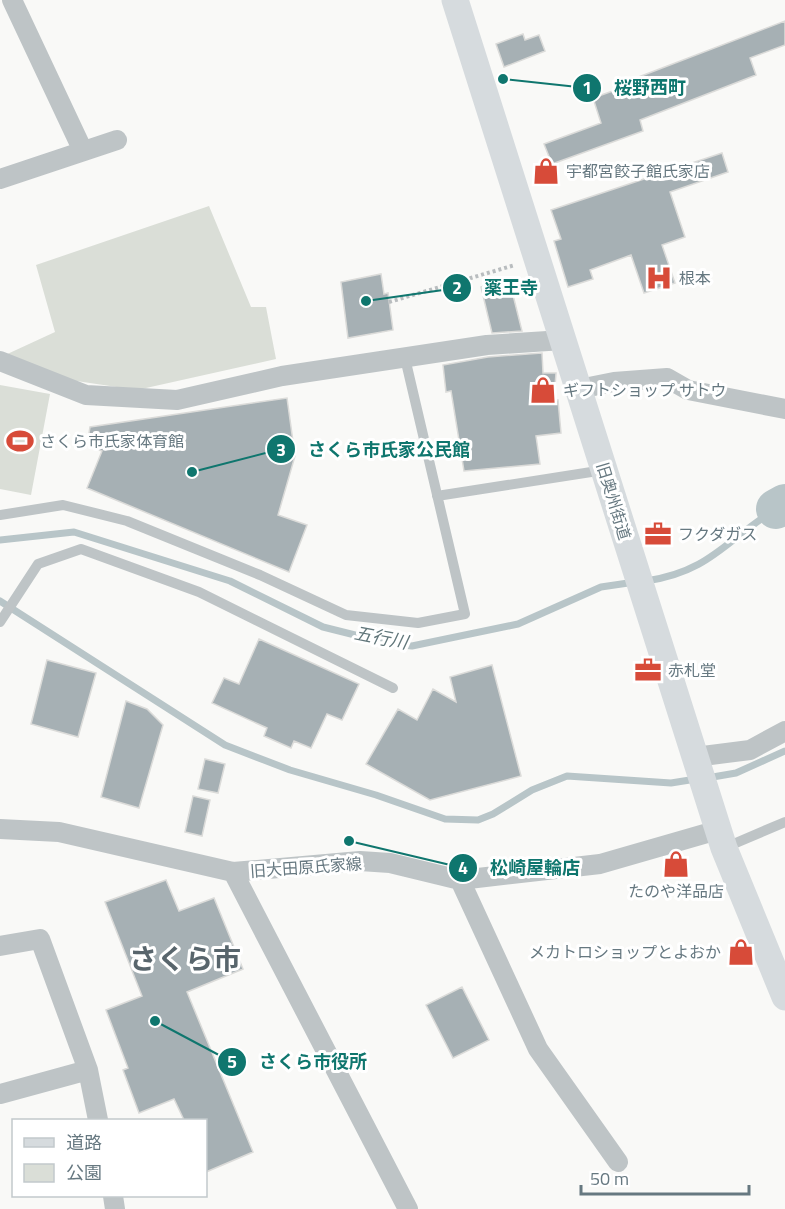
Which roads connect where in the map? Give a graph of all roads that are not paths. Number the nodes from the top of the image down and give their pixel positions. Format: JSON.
{"nodes":[{"id":1,"x":12,"y":0,"type":"edge"},
{"id":2,"x":455,"y":0,"type":"edge"},
{"id":3,"x":117,"y":140,"type":"dead end"},
{"id":4,"x":83,"y":151,"type":"junction"},
{"id":5,"x":0,"y":179,"type":"edge"},
{"id":6,"x":562,"y":340,"type":"junction"},
{"id":7,"x":405,"y":358,"type":"junction"},
{"id":8,"x":0,"y":361,"type":"edge"},
{"id":9,"x":579,"y":389,"type":"junction"},
{"id":10,"x":785,"y":409,"type":"edge"},
{"id":11,"x":604,"y":470,"type":"junction"},
{"id":12,"x":437,"y":496,"type":"junction"},
{"id":13,"x":0,"y":515,"type":"edge"},
{"id":14,"x":0,"y":622,"type":"edge"},
{"id":15,"x":393,"y":688,"type":"dead end"},
{"id":16,"x":785,"y":731,"type":"edge"},
{"id":17,"x":695,"y":757,"type":"junction"},
{"id":18,"x":785,"y":822,"type":"edge"},
{"id":19,"x":0,"y":829,"type":"edge"},
{"id":20,"x":721,"y":839,"type":"junction"},
{"id":21,"x":233,"y":872,"type":"junction"},
{"id":22,"x":460,"y":880,"type":"junction"},
{"id":23,"x":0,"y":946,"type":"edge"},
{"id":24,"x":785,"y":997,"type":"edge"},
{"id":25,"x":88,"y":1070,"type":"junction"},
{"id":26,"x":0,"y":1094,"type":"edge"},
{"id":27,"x":98,"y":1119,"type":"edge"},
{"id":28,"x":618,"y":1161,"type":"dead end"},
{"id":29,"x":408,"y":1209,"type":"edge"}],
"edges":[{"from":1,"to":4,"type":"street"},
{"from":2,"to":6,"type":"street","name":"旧奥州街道"},
{"from":3,"to":4,"type":"street"},
{"from":4,"to":5,"type":"street"},
{"from":6,"to":7,"type":"street"},
{"from":6,"to":9,"type":"street","name":"旧奥州街道"},
{"from":7,"to":8,"type":"street"},
{"from":7,"to":12,"type":"lane"},
{"from":9,"to":10,"type":"street"},
{"from":9,"to":11,"type":"street","name":"旧奥州街道"},
{"from":11,"to":12,"type":"lane"},
{"from":11,"to":17,"type":"street","name":"旧奥州街道"},
{"from":12,"to":13,"type":"lane"},
{"from":14,"to":15,"type":"lane"},
{"from":16,"to":17,"type":"street"},
{"from":17,"to":20,"type":"street","name":"旧奥州街道"},
{"from":18,"to":20,"type":"lane"},
{"from":19,"to":21,"type":"street","name":"旧大田原氏家線"},
{"from":20,"to":22,"type":"street","name":"旧大田原氏家線"},
{"from":20,"to":24,"type":"street","name":"旧奥州街道"},
{"from":21,"to":22,"type":"street","name":"旧大田原氏家線"},
{"from":21,"to":29,"type":"street"},
{"from":22,"to":28,"type":"street"},
{"from":23,"to":25,"type":"street"},
{"from":25,"to":26,"type":"street"},
{"from":25,"to":27,"type":"street"}]}
